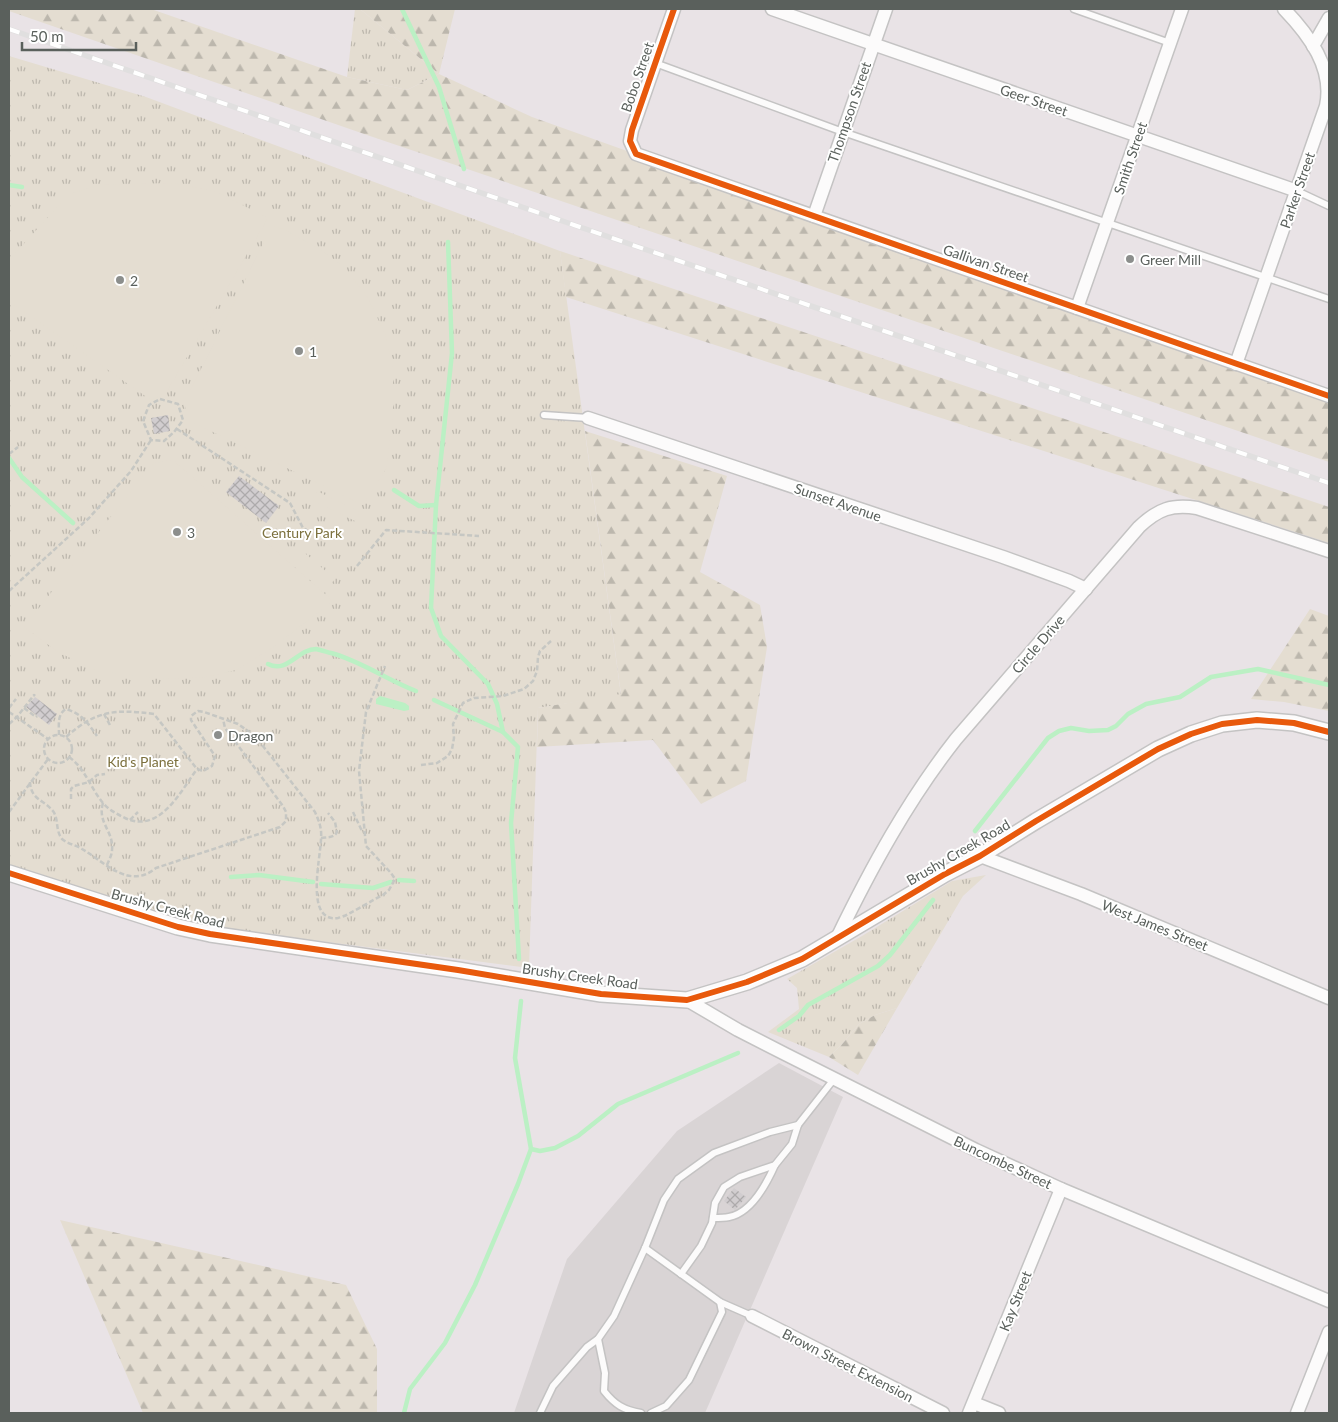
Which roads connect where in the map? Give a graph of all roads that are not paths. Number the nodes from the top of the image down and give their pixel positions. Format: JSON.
{"nodes":[{"id":1,"x":674,"y":9,"type":"edge"},
{"id":2,"x":772,"y":9,"type":"edge"},
{"id":3,"x":886,"y":9,"type":"edge"},
{"id":4,"x":1074,"y":9,"type":"edge"},
{"id":5,"x":1182,"y":9,"type":"edge"},
{"id":6,"x":1284,"y":9,"type":"edge"},
{"id":7,"x":1329,"y":18,"type":"edge"},
{"id":8,"x":1170,"y":43,"type":"junction"},
{"id":9,"x":873,"y":44,"type":"junction"},
{"id":10,"x":1313,"y":46,"type":"junction"},
{"id":11,"x":655,"y":63,"type":"junction"},
{"id":12,"x":842,"y":132,"type":"junction"},
{"id":13,"x":1138,"y":136,"type":"junction"},
{"id":14,"x":636,"y":154,"type":"joint"},
{"id":15,"x":1296,"y":192,"type":"junction"},
{"id":16,"x":1329,"y":206,"type":"edge"},
{"id":17,"x":814,"y":216,"type":"junction"},
{"id":18,"x":1108,"y":222,"type":"junction"},
{"id":19,"x":1266,"y":278,"type":"junction"},
{"id":20,"x":1329,"y":299,"type":"edge"},
{"id":21,"x":1077,"y":308,"type":"junction"},
{"id":22,"x":1236,"y":364,"type":"junction"},
{"id":23,"x":1329,"y":396,"type":"edge"},
{"id":24,"x":544,"y":415,"type":"dead end"},
{"id":25,"x":588,"y":418,"type":"joint"},
{"id":26,"x":1329,"y":550,"type":"edge"},
{"id":27,"x":1086,"y":589,"type":"junction"},
{"id":28,"x":1329,"y":732,"type":"edge"},
{"id":29,"x":980,"y":856,"type":"junction"},
{"id":30,"x":9,"y":873,"type":"edge"},
{"id":31,"x":837,"y":938,"type":"junction"},
{"id":32,"x":1329,"y":998,"type":"edge"},
{"id":33,"x":686,"y":1000,"type":"junction"},
{"id":34,"x":834,"y":1079,"type":"junction"},
{"id":35,"x":798,"y":1125,"type":"junction"},
{"id":36,"x":775,"y":1164,"type":"junction"},
{"id":37,"x":1061,"y":1189,"type":"junction"},
{"id":38,"x":713,"y":1218,"type":"junction"},
{"id":39,"x":645,"y":1248,"type":"junction"},
{"id":40,"x":681,"y":1274,"type":"junction"},
{"id":41,"x":720,"y":1302,"type":"junction"},
{"id":42,"x":1329,"y":1302,"type":"edge"},
{"id":43,"x":752,"y":1316,"type":"joint"},
{"id":44,"x":1329,"y":1332,"type":"edge"},
{"id":45,"x":598,"y":1339,"type":"junction"},
{"id":46,"x":971,"y":1408,"type":"edge"},
{"id":47,"x":540,"y":1413,"type":"edge"},
{"id":48,"x":641,"y":1413,"type":"edge"},
{"id":49,"x":651,"y":1413,"type":"edge"},
{"id":50,"x":943,"y":1413,"type":"edge"},
{"id":51,"x":999,"y":1413,"type":"edge"},
{"id":52,"x":1297,"y":1413,"type":"edge"}],
"edges":[{"from":1,"to":11,"type":"street","name":"Bobo Street"},
{"from":2,"to":9,"type":"street","name":"Geer Street"},
{"from":3,"to":9,"type":"street","name":"Thompson Street"},
{"from":4,"to":8,"type":"lane"},
{"from":5,"to":8,"type":"street","name":"Smith Street"},
{"from":6,"to":10,"type":"street","name":"Parker Street"},
{"from":7,"to":10,"type":"street"},
{"from":8,"to":13,"type":"street","name":"Smith Street"},
{"from":9,"to":12,"type":"street","name":"Thompson Street"},
{"from":9,"to":13,"type":"street","name":"Geer Street"},
{"from":10,"to":15,"type":"street","name":"Parker Street"},
{"from":11,"to":12,"type":"lane"},
{"from":11,"to":14,"type":"street","name":"Bobo Street"},
{"from":12,"to":17,"type":"street","name":"Thompson Street"},
{"from":12,"to":18,"type":"lane"},
{"from":13,"to":15,"type":"street","name":"Geer Street"},
{"from":13,"to":18,"type":"street","name":"Smith Street"},
{"from":14,"to":17,"type":"street","name":"Gallivan Street"},
{"from":15,"to":16,"type":"lane"},
{"from":15,"to":19,"type":"street","name":"Parker Street"},
{"from":17,"to":21,"type":"street","name":"Gallivan Street"},
{"from":18,"to":19,"type":"lane"},
{"from":18,"to":21,"type":"street","name":"Smith Street"},
{"from":19,"to":20,"type":"lane"},
{"from":19,"to":22,"type":"street","name":"Parker Street"},
{"from":21,"to":22,"type":"street","name":"Gallivan Street"},
{"from":22,"to":23,"type":"street","name":"Gallivan Street"},
{"from":24,"to":25,"type":"lane"},
{"from":25,"to":27,"type":"street","name":"Sunset Avenue"},
{"from":26,"to":27,"type":"street","name":"Circle Drive"},
{"from":27,"to":31,"type":"street","name":"Circle Drive"},
{"from":28,"to":29,"type":"street","name":"Brushy Creek Road"},
{"from":29,"to":31,"type":"street","name":"Brushy Creek Road"},
{"from":29,"to":32,"type":"street","name":"West James Street"},
{"from":30,"to":33,"type":"street","name":"Brushy Creek Road"},
{"from":31,"to":33,"type":"street","name":"Brushy Creek Road"},
{"from":33,"to":34,"type":"street","name":"Buncombe Street"},
{"from":34,"to":35,"type":"lane"},
{"from":34,"to":37,"type":"street","name":"Buncombe Street"},
{"from":35,"to":36,"type":"lane"},
{"from":35,"to":39,"type":"lane"},
{"from":36,"to":38,"type":"lane"},
{"from":36,"to":38,"type":"lane"},
{"from":37,"to":42,"type":"street","name":"Buncombe Street"},
{"from":37,"to":46,"type":"street","name":"Kay Street"},
{"from":38,"to":40,"type":"lane"},
{"from":39,"to":40,"type":"lane"},
{"from":39,"to":45,"type":"lane"},
{"from":40,"to":41,"type":"lane"},
{"from":41,"to":43,"type":"lane"},
{"from":41,"to":49,"type":"lane"},
{"from":43,"to":50,"type":"street","name":"Brown Street Extension"},
{"from":44,"to":52,"type":"street"},
{"from":45,"to":47,"type":"lane"},
{"from":45,"to":48,"type":"lane"},
{"from":46,"to":51,"type":"street"}]}
